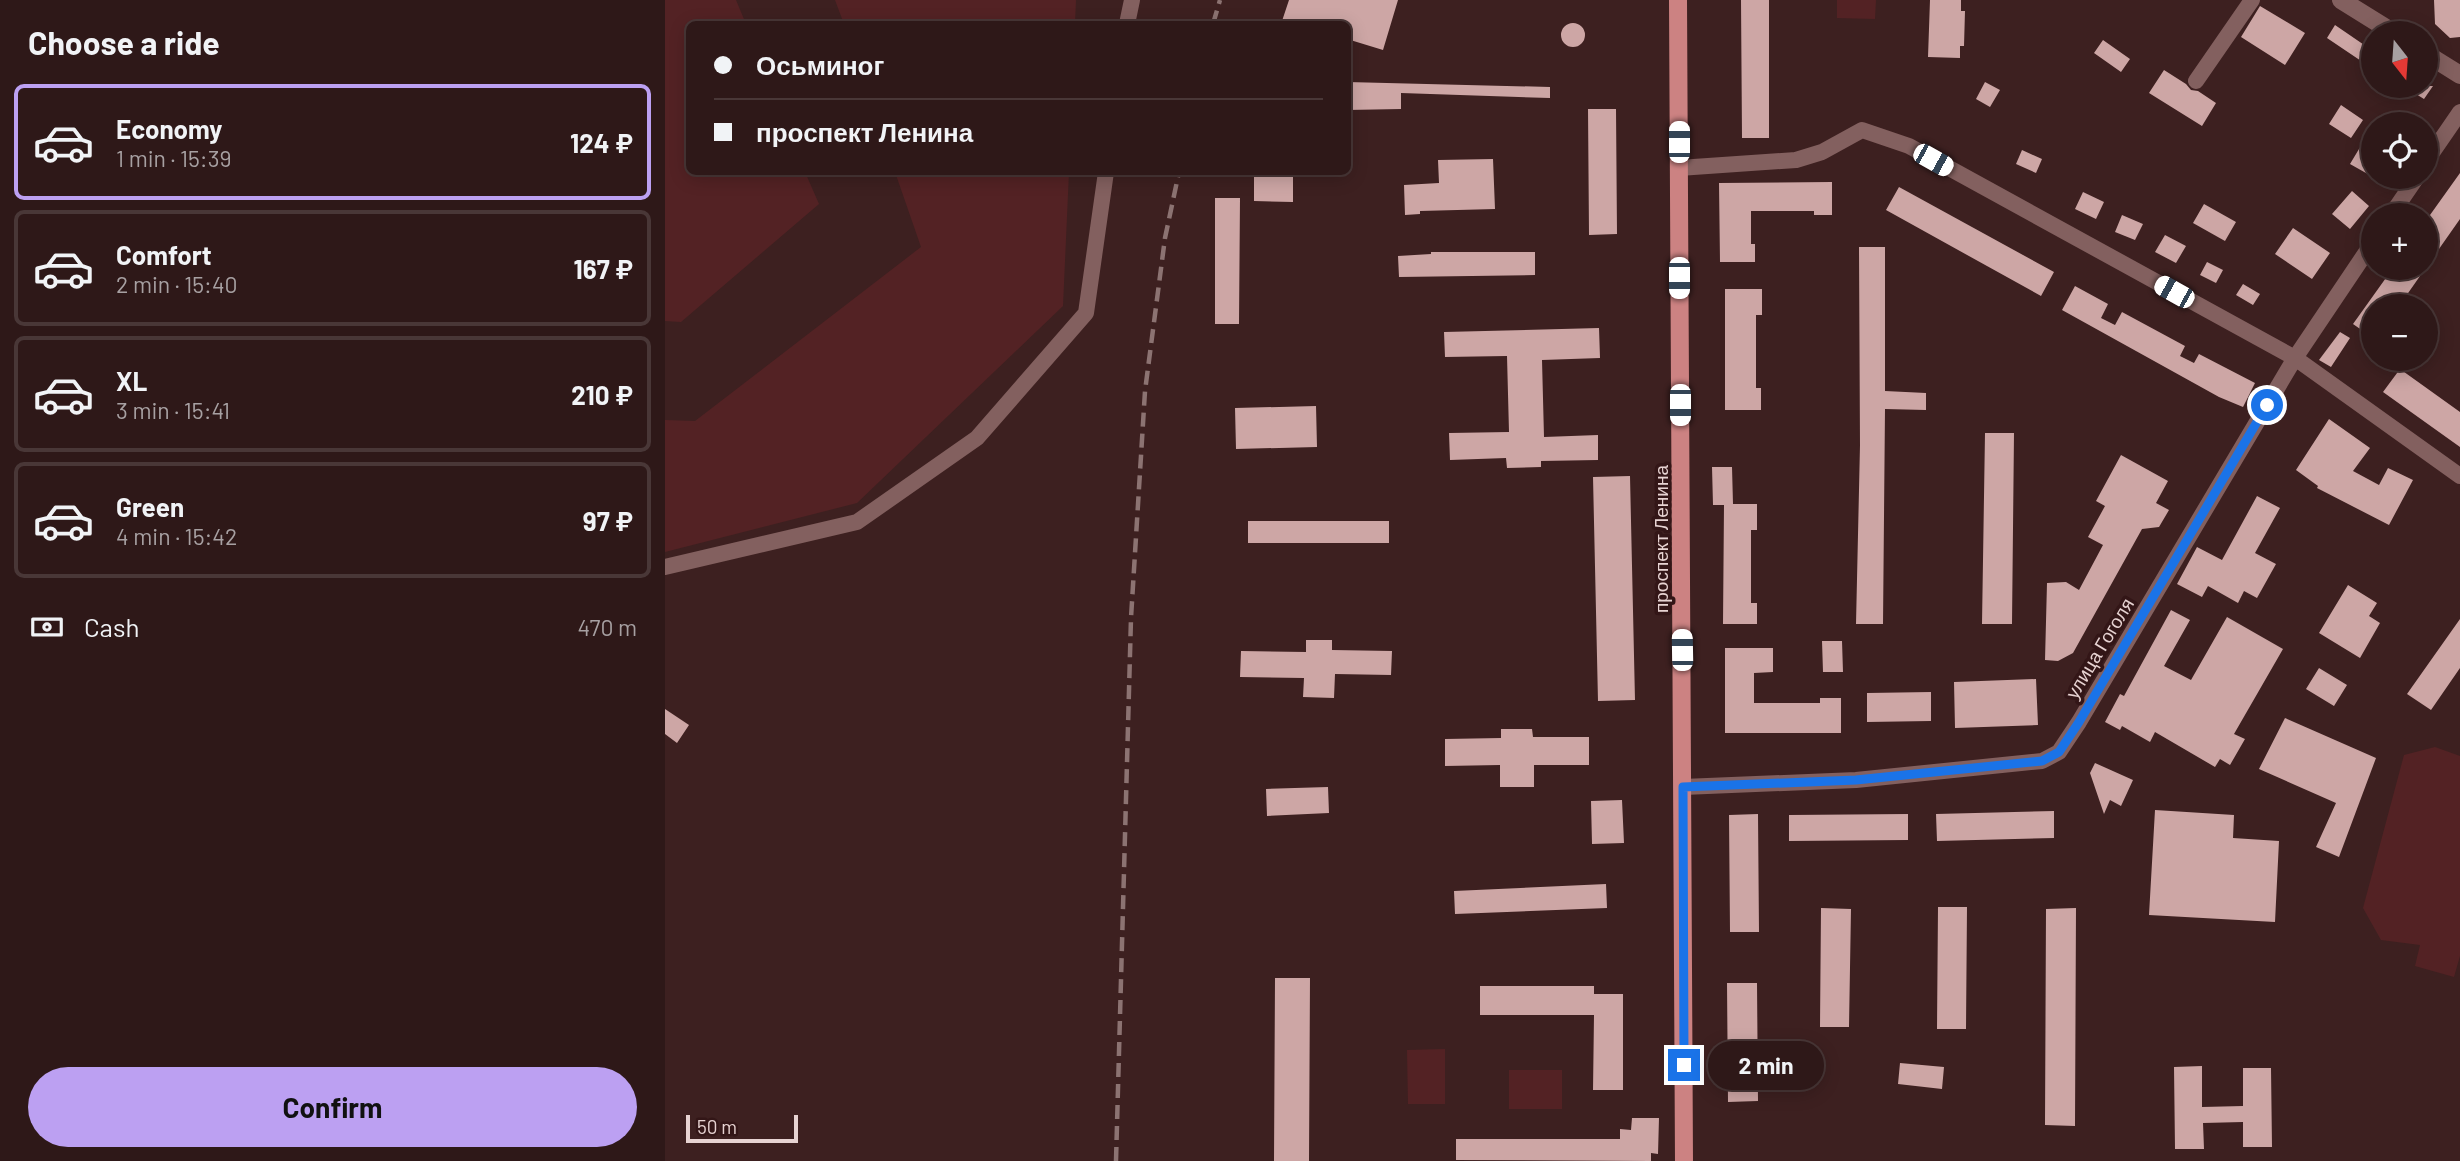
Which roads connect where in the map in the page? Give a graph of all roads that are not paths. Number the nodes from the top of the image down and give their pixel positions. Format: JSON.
{"nodes":[{"id":1,"x":1132,"y":0,"type":"edge"},
{"id":2,"x":1678,"y":0,"type":"edge"},
{"id":3,"x":2252,"y":0,"type":"edge"},
{"id":4,"x":2341,"y":0,"type":"edge"},
{"id":5,"x":1128,"y":21,"type":"edge"},
{"id":6,"x":2375,"y":21,"type":"edge"},
{"id":7,"x":2438,"y":61,"type":"edge"},
{"id":8,"x":2460,"y":75,"type":"edge"},
{"id":9,"x":2196,"y":81,"type":"dead end"},
{"id":10,"x":2460,"y":112,"type":"edge"},
{"id":11,"x":2438,"y":144,"type":"edge"},
{"id":12,"x":1679,"y":168,"type":"junction"},
{"id":13,"x":1106,"y":175,"type":"edge"},
{"id":14,"x":2361,"y":260,"type":"edge"},
{"id":15,"x":2295,"y":358,"type":"junction"},
{"id":16,"x":2460,"y":476,"type":"edge"},
{"id":17,"x":665,"y":567,"type":"edge"},
{"id":18,"x":1683,"y":787,"type":"junction"},
{"id":19,"x":1684,"y":1161,"type":"edge"}],
"edges":[{"from":1,"to":5,"type":"street"},
{"from":2,"to":12,"type":"main road","name":"проспект Ленина"},
{"from":3,"to":9,"type":"street"},
{"from":4,"to":6,"type":"street"},
{"from":7,"to":8,"type":"street"},
{"from":10,"to":11,"type":"street"},
{"from":12,"to":15,"type":"street"},
{"from":12,"to":18,"type":"main road","name":"проспект Ленина"},
{"from":13,"to":17,"type":"street"},
{"from":14,"to":15,"type":"street","name":"улица Гоголя"},
{"from":15,"to":16,"type":"street"},
{"from":15,"to":18,"type":"street","name":"улица Гоголя"},
{"from":18,"to":19,"type":"main road","name":"проспект Ленина"}]}
